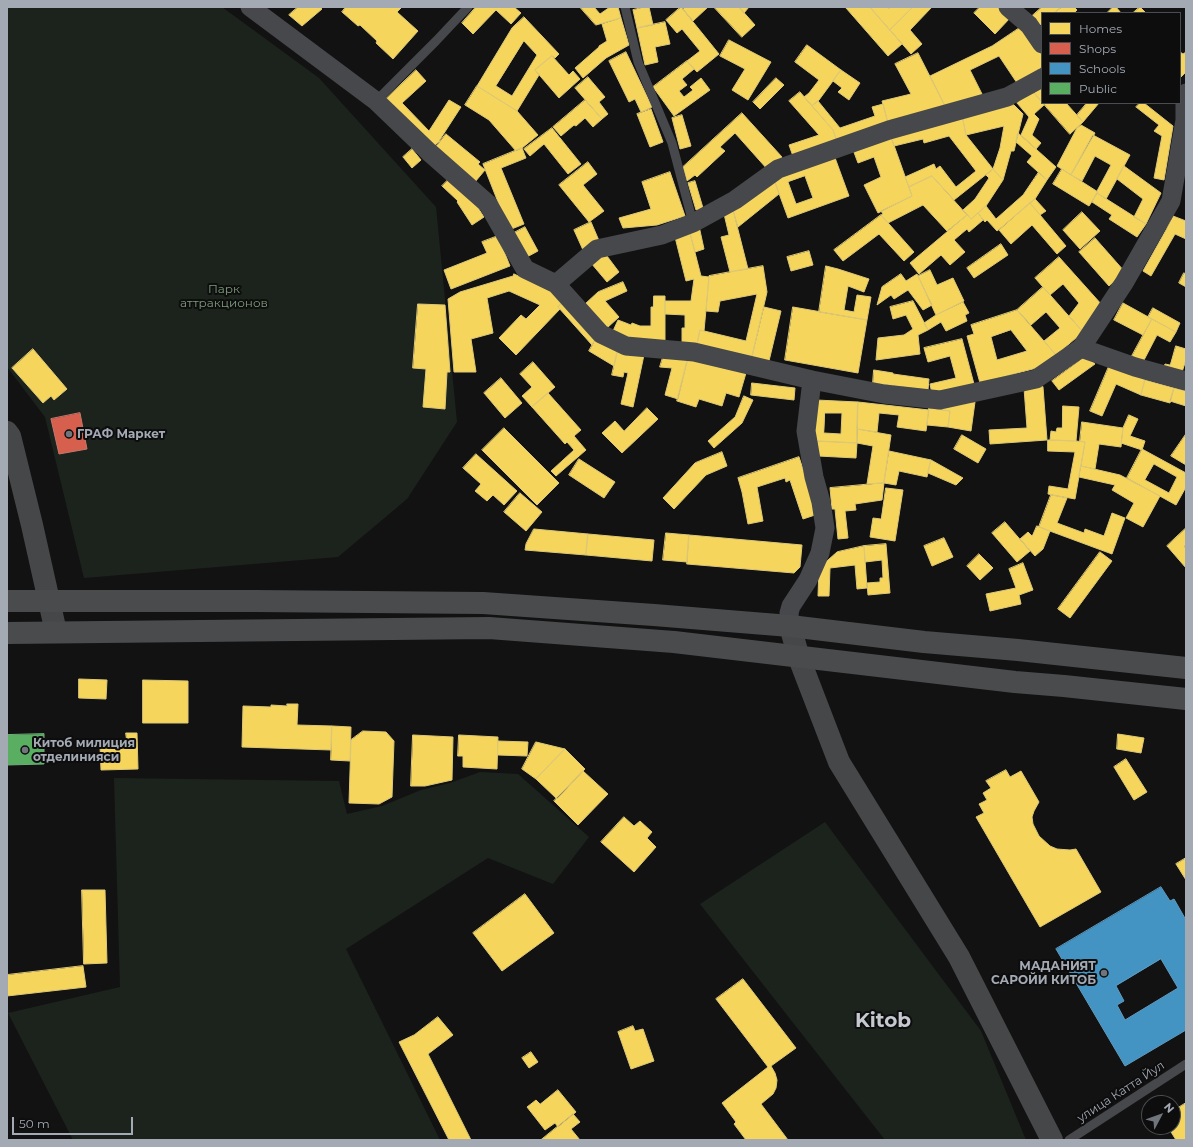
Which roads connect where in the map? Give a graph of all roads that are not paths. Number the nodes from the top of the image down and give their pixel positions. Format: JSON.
{"nodes":[{"id":1,"x":250,"y":7,"type":"edge"},
{"id":2,"x":468,"y":7,"type":"edge"},
{"id":3,"x":624,"y":7,"type":"edge"},
{"id":4,"x":1008,"y":7,"type":"edge"},
{"id":5,"x":1041,"y":43,"type":"edge"},
{"id":6,"x":1041,"y":79,"type":"edge"},
{"id":7,"x":376,"y":101,"type":"junction"},
{"id":8,"x":1182,"y":102,"type":"edge"},
{"id":9,"x":693,"y":223,"type":"junction"},
{"id":10,"x":556,"y":284,"type":"junction"},
{"id":11,"x":1081,"y":348,"type":"junction"},
{"id":12,"x":812,"y":380,"type":"junction"},
{"id":13,"x":1186,"y":381,"type":"edge"},
{"id":14,"x":7,"y":432,"type":"edge"},
{"id":15,"x":48,"y":600,"type":"junction"},
{"id":16,"x":7,"y":601,"type":"edge"},
{"id":17,"x":790,"y":626,"type":"junction"},
{"id":18,"x":56,"y":632,"type":"junction"},
{"id":19,"x":7,"y":633,"type":"edge"},
{"id":20,"x":799,"y":658,"type":"junction"},
{"id":21,"x":1186,"y":668,"type":"edge"},
{"id":22,"x":1186,"y":699,"type":"edge"},
{"id":23,"x":1186,"y":1064,"type":"edge"},
{"id":24,"x":1052,"y":1140,"type":"edge"},
{"id":25,"x":1069,"y":1140,"type":"edge"}],
"edges":[{"from":1,"to":7,"type":"street"},
{"from":2,"to":7,"type":"lane"},
{"from":3,"to":9,"type":"lane"},
{"from":4,"to":5,"type":"street"},
{"from":6,"to":9,"type":"street"},
{"from":7,"to":10,"type":"street"},
{"from":8,"to":11,"type":"street"},
{"from":9,"to":10,"type":"street"},
{"from":10,"to":12,"type":"street"},
{"from":11,"to":12,"type":"street"},
{"from":11,"to":13,"type":"street"},
{"from":12,"to":17,"type":"street"},
{"from":14,"to":15,"type":"main road"},
{"from":15,"to":16,"type":"main road"},
{"from":15,"to":17,"type":"main road"},
{"from":15,"to":18,"type":"main road"},
{"from":17,"to":20,"type":"main road"},
{"from":17,"to":21,"type":"main road"},
{"from":18,"to":19,"type":"main road"},
{"from":18,"to":20,"type":"main road"},
{"from":20,"to":22,"type":"main road"},
{"from":20,"to":24,"type":"main road"},
{"from":23,"to":25,"type":"lane","name":"улица Катта Йул"}]}
